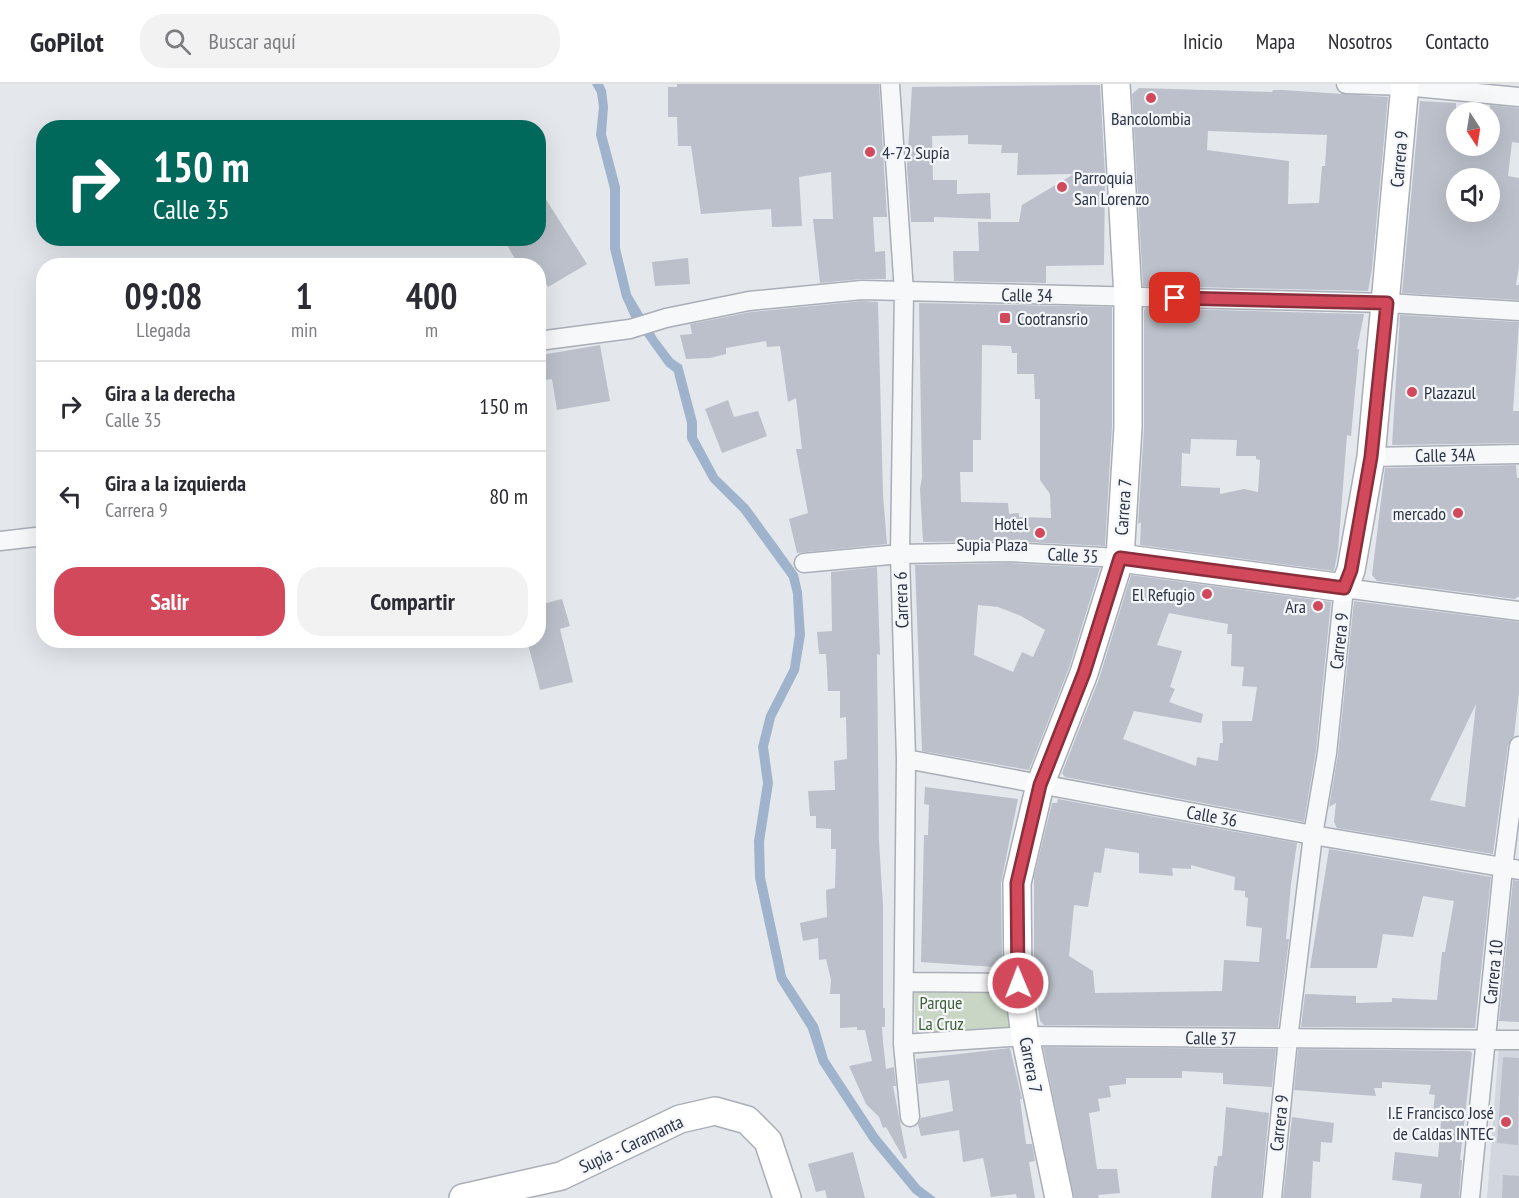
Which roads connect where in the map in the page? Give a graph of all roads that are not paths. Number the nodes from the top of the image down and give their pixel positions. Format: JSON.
{"nodes":[{"id":1,"x":890,"y":84,"type":"edge"},
{"id":2,"x":1116,"y":84,"type":"edge"},
{"id":3,"x":1346,"y":84,"type":"edge"},
{"id":4,"x":1405,"y":85,"type":"edge"},
{"id":5,"x":1500,"y":89,"type":"edge"},
{"id":6,"x":1519,"y":97,"type":"edge"},
{"id":7,"x":904,"y":292,"type":"junction"},
{"id":8,"x":1128,"y":297,"type":"junction"},
{"id":9,"x":1387,"y":303,"type":"junction"},
{"id":10,"x":1519,"y":311,"type":"edge"},
{"id":11,"x":546,"y":340,"type":"edge"},
{"id":12,"x":1519,"y":454,"type":"edge"},
{"id":13,"x":1371,"y":457,"type":"junction"},
{"id":14,"x":36,"y":537,"type":"edge"},
{"id":15,"x":0,"y":541,"type":"edge"},
{"id":16,"x":900,"y":554,"type":"junction"},
{"id":17,"x":1120,"y":558,"type":"junction"},
{"id":18,"x":804,"y":563,"type":"dead end"},
{"id":19,"x":1344,"y":588,"type":"junction"},
{"id":20,"x":1519,"y":611,"type":"edge"},
{"id":21,"x":1519,"y":746,"type":"edge"},
{"id":22,"x":906,"y":759,"type":"junction"},
{"id":23,"x":1040,"y":785,"type":"junction"},
{"id":24,"x":1313,"y":835,"type":"junction"},
{"id":25,"x":1511,"y":869,"type":"edge"},
{"id":26,"x":905,"y":982,"type":"junction"},
{"id":27,"x":1018,"y":983,"type":"junction"},
{"id":28,"x":1025,"y":1036,"type":"junction"},
{"id":29,"x":1288,"y":1039,"type":"junction"},
{"id":30,"x":1486,"y":1039,"type":"junction"},
{"id":31,"x":1519,"y":1040,"type":"edge"},
{"id":32,"x":903,"y":1044,"type":"junction"},
{"id":33,"x":910,"y":1117,"type":"dead end"},
{"id":34,"x":463,"y":1198,"type":"edge"},
{"id":35,"x":787,"y":1198,"type":"edge"},
{"id":36,"x":1059,"y":1198,"type":"edge"},
{"id":37,"x":1272,"y":1198,"type":"edge"},
{"id":38,"x":1470,"y":1198,"type":"edge"}],
"edges":[{"from":1,"to":7,"type":"street","name":"Carrera 6"},
{"from":2,"to":8,"type":"main road","name":"Carrera 7"},
{"from":3,"to":4,"type":"street"},
{"from":4,"to":5,"type":"street"},
{"from":4,"to":9,"type":"main road","name":"Carrera 9"},
{"from":5,"to":6,"type":"street"},
{"from":7,"to":8,"type":"street","name":"Calle 34"},
{"from":7,"to":11,"type":"street","name":"Calle 34"},
{"from":7,"to":16,"type":"street","name":"Carrera 6"},
{"from":8,"to":9,"type":"street","name":"Calle 34"},
{"from":8,"to":17,"type":"main road","name":"Carrera 7"},
{"from":9,"to":10,"type":"street","name":"Calle 34"},
{"from":9,"to":13,"type":"main road","name":"Carrera 9"},
{"from":12,"to":13,"type":"street","name":"Calle 34A"},
{"from":13,"to":19,"type":"main road","name":"Carrera 9"},
{"from":14,"to":15,"type":"street"},
{"from":16,"to":17,"type":"street","name":"Calle 35"},
{"from":16,"to":18,"type":"street","name":"Calle 35"},
{"from":16,"to":22,"type":"street","name":"Carrera 6"},
{"from":17,"to":19,"type":"main road","name":"Calle 35"},
{"from":17,"to":23,"type":"main road","name":"Carrera 7"},
{"from":19,"to":20,"type":"street","name":"Calle 35"},
{"from":19,"to":24,"type":"street","name":"Carrera 9"},
{"from":21,"to":25,"type":"street","name":"Carrera 10"},
{"from":22,"to":23,"type":"street","name":"Calle 36"},
{"from":22,"to":26,"type":"street","name":"Carrera 6"},
{"from":23,"to":24,"type":"street","name":"Calle 36"},
{"from":23,"to":27,"type":"main road","name":"Carrera 7"},
{"from":24,"to":25,"type":"street","name":"Calle 36"},
{"from":24,"to":29,"type":"street","name":"Carrera 9"},
{"from":25,"to":30,"type":"street","name":"Carrera 10"},
{"from":26,"to":27,"type":"street"},
{"from":26,"to":32,"type":"street","name":"Carrera 6"},
{"from":27,"to":28,"type":"main road","name":"Carrera 7"},
{"from":28,"to":29,"type":"street","name":"Calle 37"},
{"from":28,"to":32,"type":"street","name":"Calle 37"},
{"from":28,"to":36,"type":"main road","name":"Carrera 7"},
{"from":29,"to":30,"type":"street","name":"Calle 37"},
{"from":29,"to":37,"type":"street","name":"Carrera 9"},
{"from":30,"to":31,"type":"street","name":"Calle 37"},
{"from":30,"to":38,"type":"street","name":"Carrera 10"},
{"from":32,"to":33,"type":"street","name":"Carrera 6"},
{"from":34,"to":35,"type":"main road","name":"Supía - Caramanta"}]}
